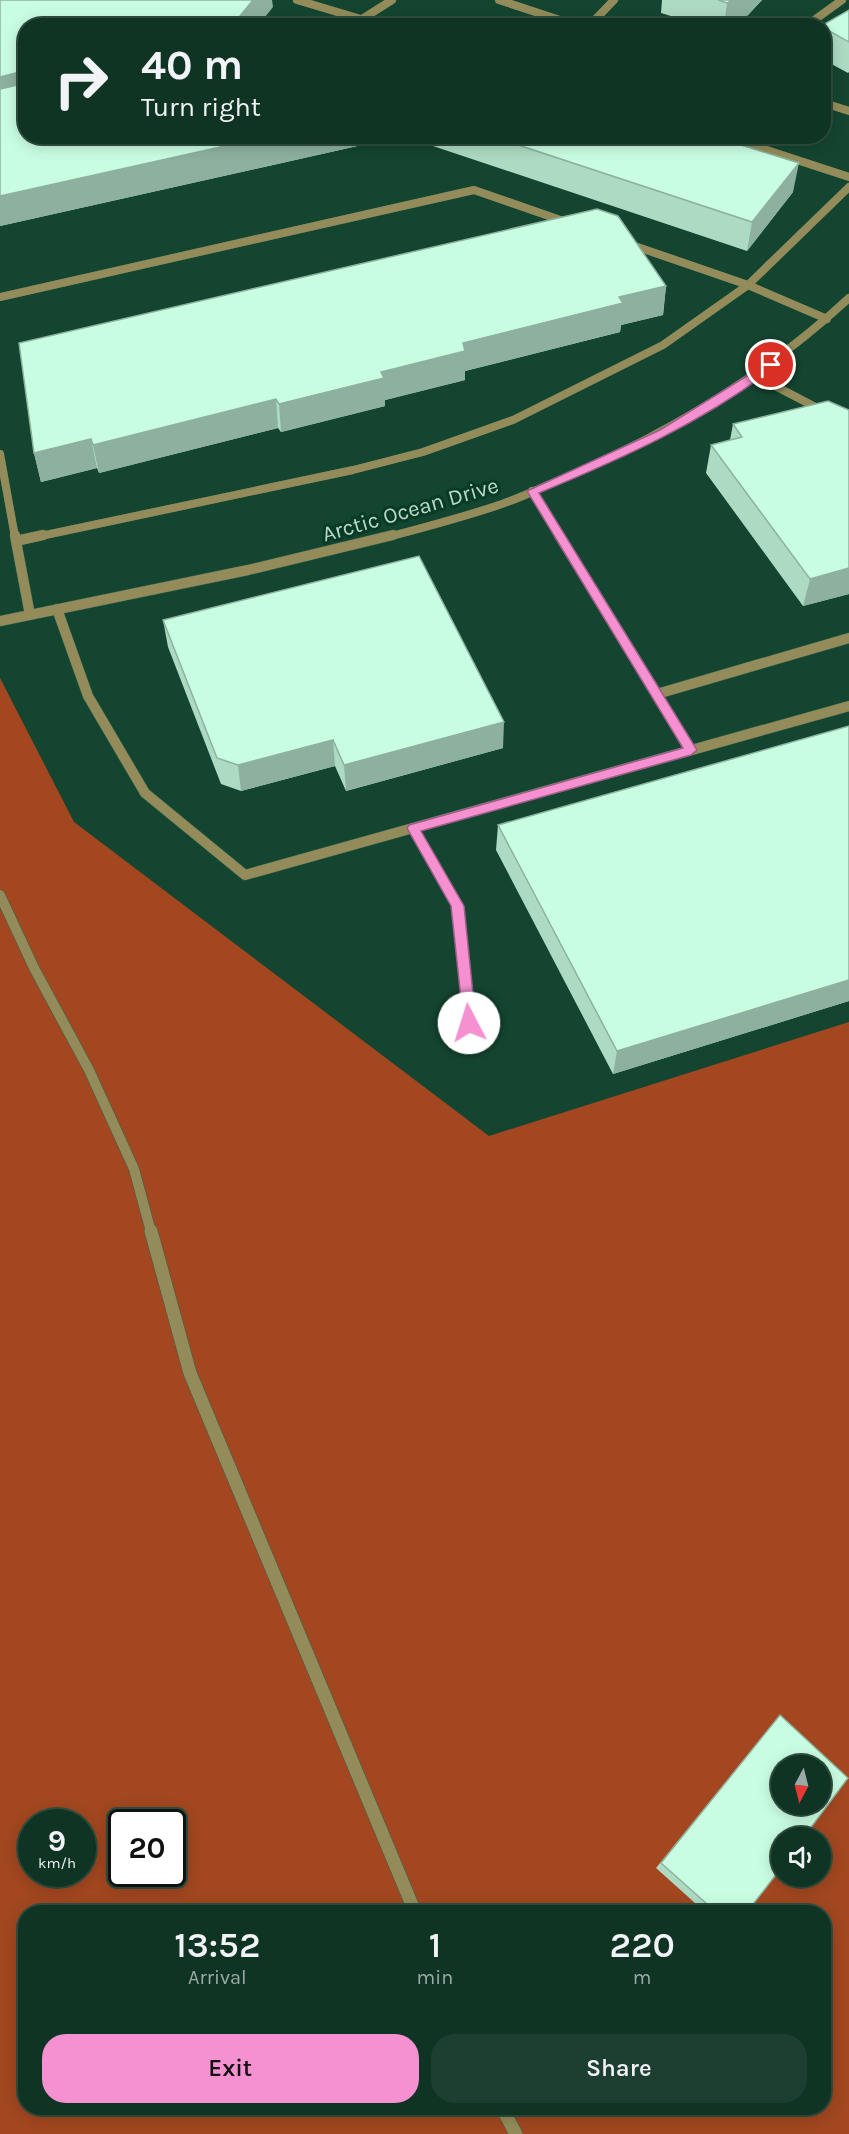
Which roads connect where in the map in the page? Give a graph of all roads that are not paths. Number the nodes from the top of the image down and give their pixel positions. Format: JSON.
{"nodes":[{"id":1,"x":297,"y":0,"type":"edge"},
{"id":2,"x":392,"y":0,"type":"edge"},
{"id":3,"x":499,"y":0,"type":"edge"},
{"id":4,"x":614,"y":0,"type":"edge"},
{"id":5,"x":843,"y":0,"type":"edge"},
{"id":6,"x":361,"y":18,"type":"joint"},
{"id":7,"x":554,"y":18,"type":"edge"},
{"id":8,"x":597,"y":18,"type":"edge"},
{"id":9,"x":817,"y":18,"type":"edge"},
{"id":10,"x":831,"y":105,"type":"edge"},
{"id":11,"x":849,"y":111,"type":"edge"},
{"id":12,"x":748,"y":144,"type":"edge"},
{"id":13,"x":849,"y":177,"type":"edge"},
{"id":14,"x":849,"y":187,"type":"edge"},
{"id":15,"x":572,"y":224,"type":"edge"},
{"id":16,"x":616,"y":240,"type":"edge"},
{"id":17,"x":748,"y":285,"type":"junction"},
{"id":18,"x":0,"y":297,"type":"edge"},
{"id":19,"x":849,"y":298,"type":"edge"},
{"id":20,"x":827,"y":319,"type":"junction"},
{"id":21,"x":756,"y":376,"type":"junction"},
{"id":22,"x":849,"y":421,"type":"edge"},
{"id":23,"x":0,"y":454,"type":"edge"},
{"id":24,"x":532,"y":491,"type":"junction"},
{"id":25,"x":16,"y":541,"type":"junction"},
{"id":26,"x":57,"y":609,"type":"junction"},
{"id":27,"x":30,"y":615,"type":"junction"},
{"id":28,"x":0,"y":621,"type":"edge"},
{"id":29,"x":849,"y":638,"type":"edge"},
{"id":30,"x":657,"y":694,"type":"junction"},
{"id":31,"x":849,"y":706,"type":"edge"},
{"id":32,"x":691,"y":750,"type":"junction"},
{"id":33,"x":413,"y":828,"type":"junction"},
{"id":34,"x":0,"y":895,"type":"edge"},
{"id":35,"x":469,"y":1023,"type":"dead end"},
{"id":36,"x":413,"y":1905,"type":"edge"},
{"id":37,"x":506,"y":2115,"type":"edge"},
{"id":38,"x":516,"y":2134,"type":"edge"}],
"edges":[{"from":1,"to":6,"type":"street"},
{"from":2,"to":6,"type":"street"},
{"from":3,"to":7,"type":"street"},
{"from":4,"to":8,"type":"street"},
{"from":5,"to":9,"type":"street"},
{"from":10,"to":11,"type":"street"},
{"from":12,"to":13,"type":"street"},
{"from":14,"to":17,"type":"street"},
{"from":15,"to":18,"type":"street"},
{"from":16,"to":17,"type":"street"},
{"from":17,"to":20,"type":"street"},
{"from":17,"to":25,"type":"street"},
{"from":19,"to":20,"type":"street","name":"Arctic Ocean Drive"},
{"from":20,"to":21,"type":"street","name":"Arctic Ocean Drive"},
{"from":21,"to":22,"type":"street"},
{"from":21,"to":24,"type":"street","name":"Arctic Ocean Drive"},
{"from":23,"to":25,"type":"street"},
{"from":24,"to":26,"type":"street","name":"Arctic Ocean Drive"},
{"from":24,"to":30,"type":"street"},
{"from":25,"to":27,"type":"street"},
{"from":26,"to":27,"type":"street","name":"Arctic Ocean Drive"},
{"from":26,"to":33,"type":"street"},
{"from":27,"to":28,"type":"street","name":"Arctic Ocean Drive"},
{"from":29,"to":30,"type":"street"},
{"from":30,"to":32,"type":"street"},
{"from":31,"to":32,"type":"street"},
{"from":32,"to":33,"type":"street"},
{"from":33,"to":35,"type":"street"},
{"from":34,"to":36,"type":"street"},
{"from":37,"to":38,"type":"street"}]}
